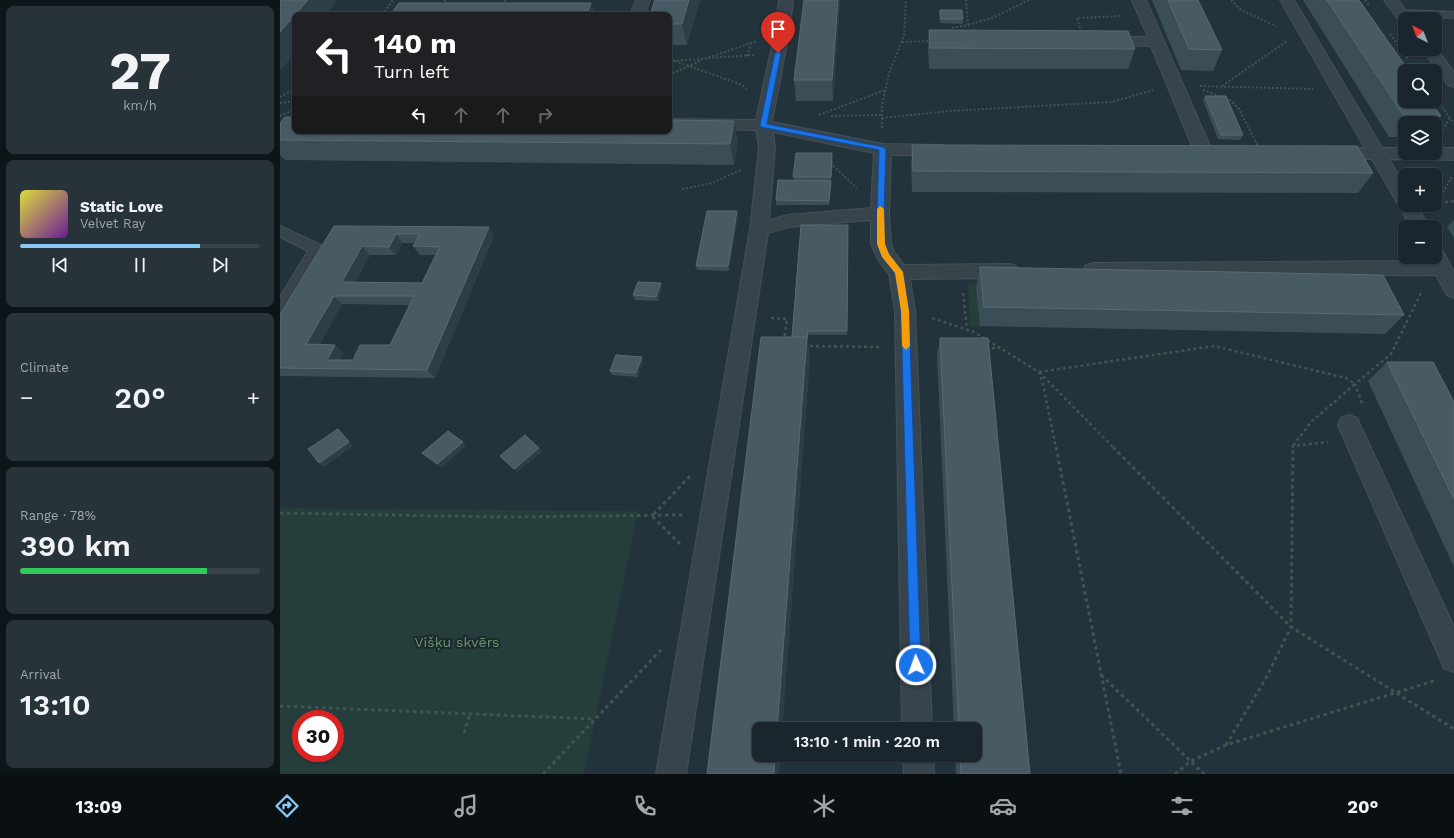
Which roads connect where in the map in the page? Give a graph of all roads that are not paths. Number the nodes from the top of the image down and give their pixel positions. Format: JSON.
{"nodes":[{"id":1,"x":642,"y":0,"type":"edge"},
{"id":2,"x":786,"y":0,"type":"edge"},
{"id":3,"x":1139,"y":0,"type":"edge"},
{"id":4,"x":1287,"y":0,"type":"edge"},
{"id":5,"x":1391,"y":0,"type":"edge"},
{"id":6,"x":638,"y":12,"type":"edge"},
{"id":7,"x":1400,"y":12,"type":"edge"},
{"id":8,"x":1442,"y":15,"type":"edge"},
{"id":9,"x":1454,"y":15,"type":"edge"},
{"id":10,"x":1091,"y":41,"type":"edge"},
{"id":11,"x":1157,"y":42,"type":"junction"},
{"id":12,"x":1434,"y":56,"type":"edge"},
{"id":13,"x":1454,"y":82,"type":"edge"},
{"id":14,"x":765,"y":116,"type":"junction"},
{"id":15,"x":672,"y":124,"type":"edge"},
{"id":16,"x":883,"y":149,"type":"junction"},
{"id":17,"x":954,"y":150,"type":"edge"},
{"id":18,"x":1203,"y":153,"type":"edge"},
{"id":19,"x":1315,"y":153,"type":"edge"},
{"id":20,"x":1376,"y":153,"type":"junction"},
{"id":21,"x":1454,"y":154,"type":"edge"},
{"id":22,"x":1398,"y":189,"type":"edge"},
{"id":23,"x":880,"y":213,"type":"junction"},
{"id":24,"x":759,"y":228,"type":"junction"},
{"id":25,"x":280,"y":231,"type":"edge"},
{"id":26,"x":1398,"y":262,"type":"edge"},
{"id":27,"x":1440,"y":264,"type":"edge"},
{"id":28,"x":1024,"y":270,"type":"edge"},
{"id":29,"x":1079,"y":270,"type":"edge"},
{"id":30,"x":899,"y":272,"type":"junction"},
{"id":31,"x":1454,"y":290,"type":"edge"},
{"id":32,"x":280,"y":310,"type":"edge"},
{"id":33,"x":1352,"y":432,"type":"road end"},
{"id":34,"x":1454,"y":658,"type":"edge"},
{"id":35,"x":917,"y":722,"type":"edge"},
{"id":36,"x":918,"y":762,"type":"edge"},
{"id":37,"x":671,"y":774,"type":"edge"},
{"id":38,"x":919,"y":774,"type":"edge"}],
"edges":[{"from":1,"to":6,"type":"street"},
{"from":2,"to":14,"type":"street"},
{"from":3,"to":11,"type":"street"},
{"from":4,"to":20,"type":"street"},
{"from":5,"to":7,"type":"street"},
{"from":8,"to":9,"type":"lane"},
{"from":10,"to":11,"type":"street"},
{"from":11,"to":18,"type":"street"},
{"from":12,"to":13,"type":"street"},
{"from":14,"to":15,"type":"street"},
{"from":14,"to":16,"type":"street"},
{"from":14,"to":24,"type":"street"},
{"from":16,"to":17,"type":"street"},
{"from":16,"to":23,"type":"street"},
{"from":19,"to":20,"type":"street"},
{"from":20,"to":21,"type":"street"},
{"from":20,"to":22,"type":"street"},
{"from":23,"to":24,"type":"street"},
{"from":23,"to":30,"type":"street"},
{"from":24,"to":37,"type":"street"},
{"from":25,"to":32,"type":"lane"},
{"from":26,"to":29,"type":"street"},
{"from":27,"to":31,"type":"street"},
{"from":28,"to":30,"type":"street"},
{"from":30,"to":35,"type":"street"},
{"from":33,"to":34,"type":"street"},
{"from":36,"to":38,"type":"street"}]}
